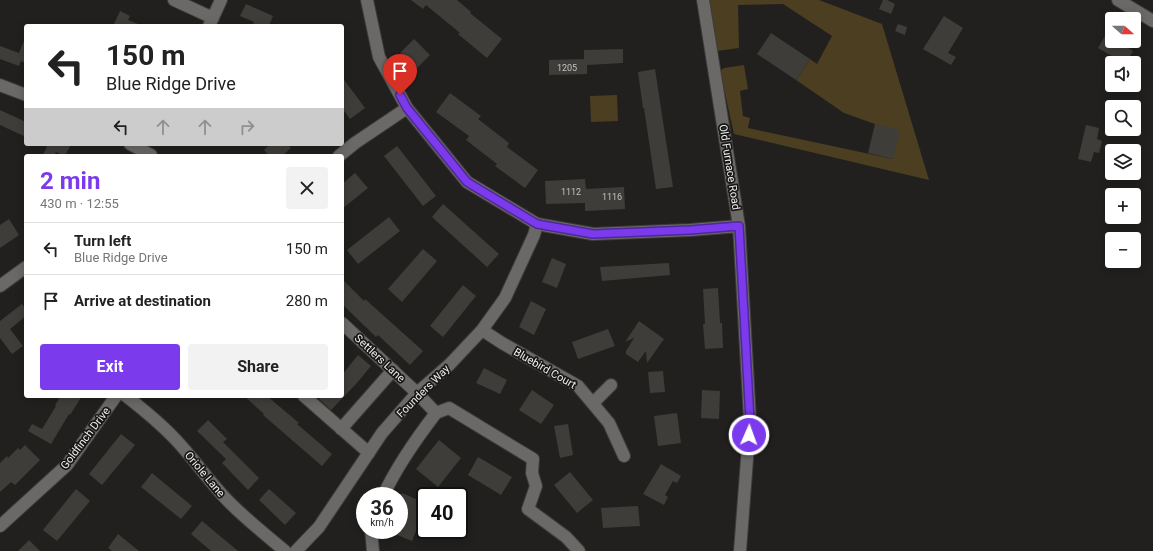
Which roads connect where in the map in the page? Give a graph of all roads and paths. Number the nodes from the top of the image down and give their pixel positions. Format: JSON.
{"nodes":[{"id":1,"x":174,"y":0,"type":"edge"},
{"id":2,"x":221,"y":0,"type":"edge"},
{"id":3,"x":367,"y":0,"type":"edge"},
{"id":4,"x":703,"y":0,"type":"edge"},
{"id":5,"x":1118,"y":0,"type":"edge"},
{"id":6,"x":1153,"y":21,"type":"edge"},
{"id":7,"x":211,"y":22,"type":"edge"},
{"id":8,"x":0,"y":85,"type":"edge"},
{"id":9,"x":24,"y":94,"type":"edge"},
{"id":10,"x":407,"y":108,"type":"junction"},
{"id":11,"x":136,"y":146,"type":"edge"},
{"id":12,"x":152,"y":152,"type":"edge"},
{"id":13,"x":341,"y":154,"type":"edge"},
{"id":14,"x":537,"y":224,"type":"junction"},
{"id":15,"x":739,"y":226,"type":"junction"},
{"id":16,"x":24,"y":269,"type":"edge"},
{"id":17,"x":0,"y":286,"type":"edge"},
{"id":18,"x":344,"y":325,"type":"edge"},
{"id":19,"x":482,"y":330,"type":"junction"},
{"id":20,"x":393,"y":370,"type":"junction"},
{"id":21,"x":611,"y":385,"type":"dead end"},
{"id":22,"x":417,"y":393,"type":"junction"},
{"id":23,"x":115,"y":398,"type":"edge"},
{"id":24,"x":128,"y":398,"type":"edge"},
{"id":25,"x":306,"y":398,"type":"edge"},
{"id":26,"x":592,"y":403,"type":"junction"},
{"id":27,"x":436,"y":413,"type":"junction"},
{"id":28,"x":341,"y":429,"type":"junction"},
{"id":29,"x":369,"y":453,"type":"junction"},
{"id":30,"x":624,"y":456,"type":"dead end"},
{"id":31,"x":388,"y":487,"type":"edge"},
{"id":32,"x":0,"y":526,"type":"edge"},
{"id":33,"x":372,"y":539,"type":"edge"},
{"id":34,"x":284,"y":551,"type":"edge"},
{"id":35,"x":296,"y":551,"type":"edge"},
{"id":36,"x":373,"y":551,"type":"edge"},
{"id":37,"x":580,"y":551,"type":"edge"},
{"id":38,"x":740,"y":551,"type":"edge"}],
"edges":[{"from":1,"to":7,"type":"street"},
{"from":2,"to":7,"type":"street"},
{"from":3,"to":10,"type":"street"},
{"from":4,"to":15,"type":"street","name":"Old Furnace Road"},
{"from":5,"to":6,"type":"street"},
{"from":8,"to":9,"type":"street"},
{"from":10,"to":13,"type":"street"},
{"from":10,"to":14,"type":"street"},
{"from":11,"to":12,"type":"street"},
{"from":14,"to":15,"type":"street"},
{"from":14,"to":19,"type":"street","name":"Founders Way"},
{"from":15,"to":38,"type":"street","name":"Old Furnace Road"},
{"from":16,"to":17,"type":"street"},
{"from":18,"to":20,"type":"street","name":"Settlers Lane"},
{"from":19,"to":22,"type":"street","name":"Founders Way"},
{"from":19,"to":26,"type":"street","name":"Bluebird Court"},
{"from":20,"to":22,"type":"street","name":"Settlers Lane"},
{"from":20,"to":28,"type":"street"},
{"from":21,"to":26,"type":"street"},
{"from":22,"to":27,"type":"street","name":"Settlers Lane"},
{"from":22,"to":29,"type":"street","name":"Founders Way"},
{"from":23,"to":32,"type":"street","name":"Goldfinch Drive"},
{"from":24,"to":34,"type":"street","name":"Oriole Lane"},
{"from":25,"to":28,"type":"street"},
{"from":26,"to":30,"type":"street","name":"Bluebird Court"},
{"from":27,"to":31,"type":"street"},
{"from":27,"to":37,"type":"street"},
{"from":28,"to":29,"type":"street"},
{"from":29,"to":35,"type":"street","name":"Founders Way"},
{"from":33,"to":36,"type":"street"}]}
